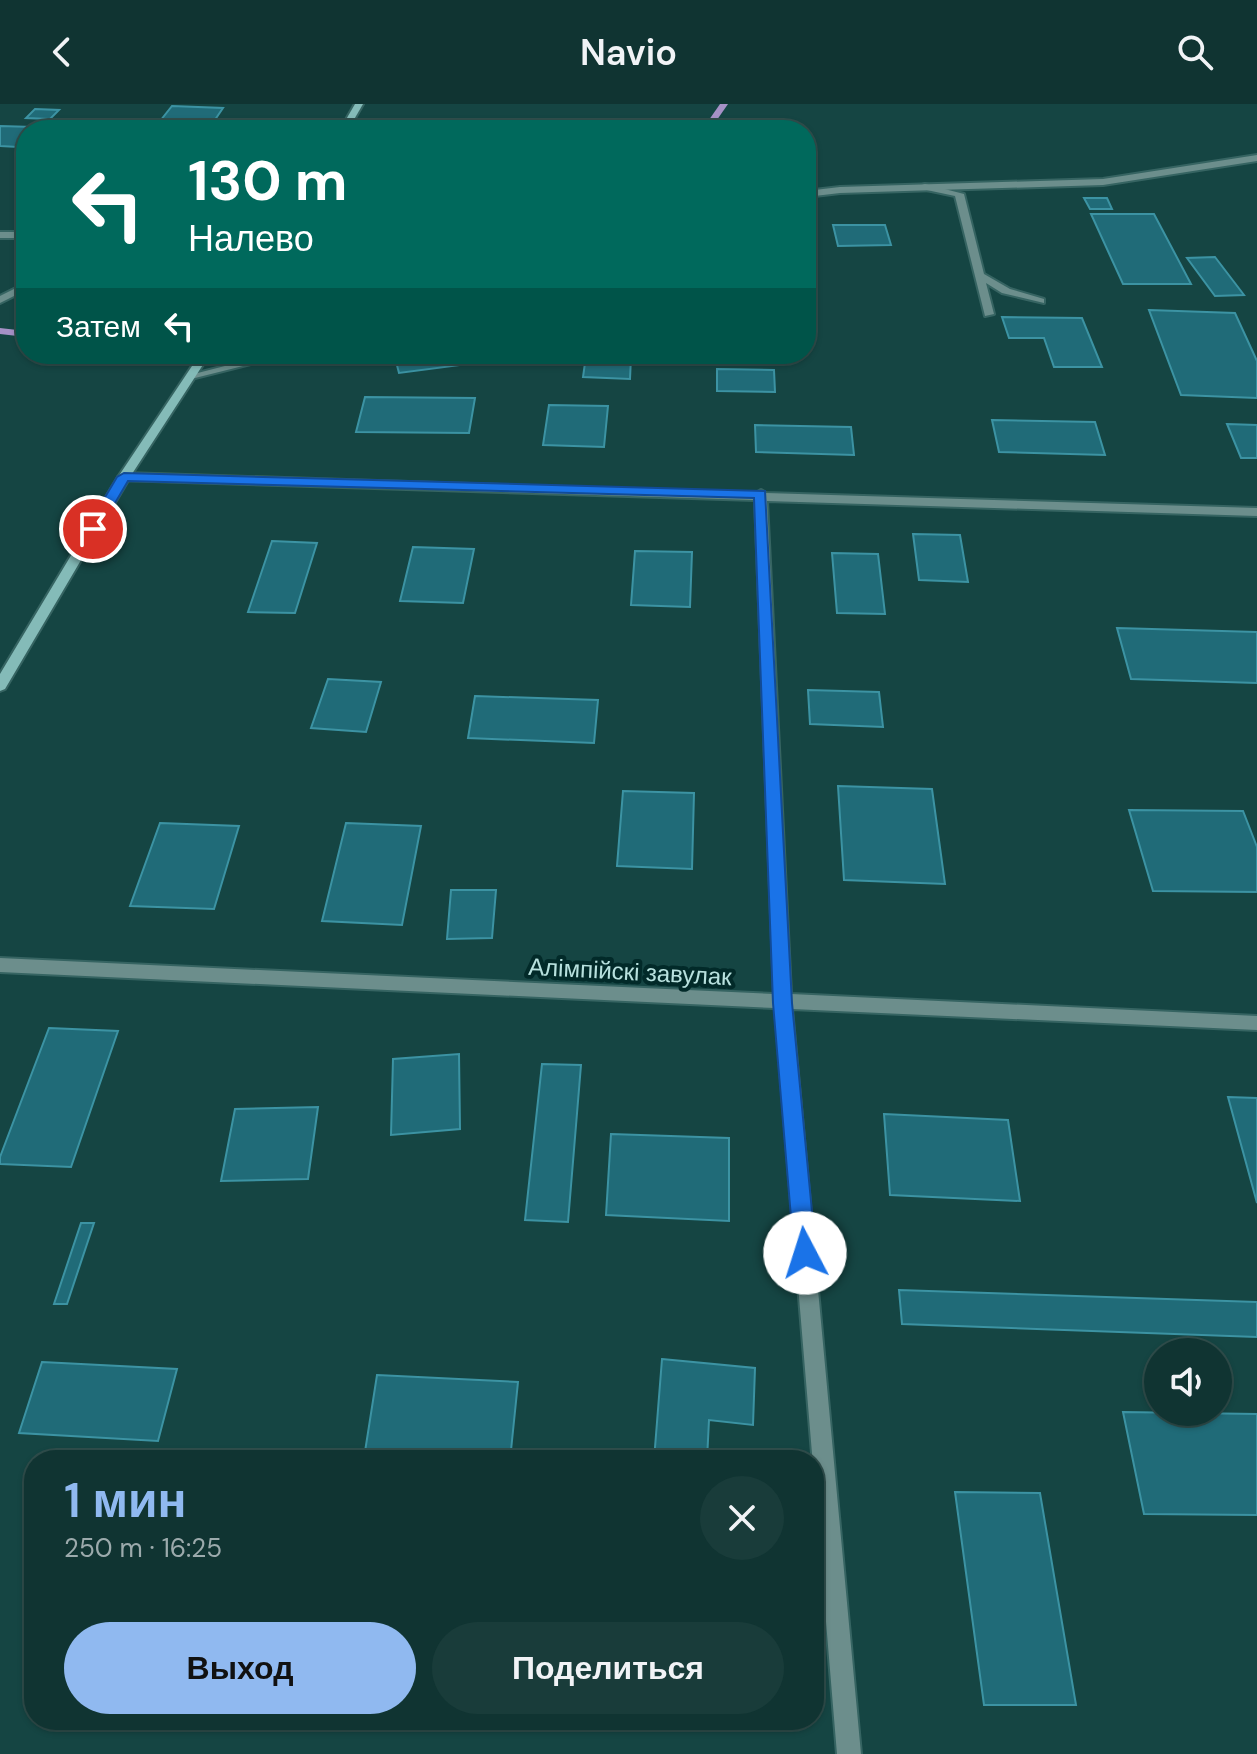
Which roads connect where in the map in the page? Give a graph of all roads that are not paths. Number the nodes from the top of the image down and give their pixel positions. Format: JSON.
{"nodes":[{"id":1,"x":1257,"y":158,"type":"edge"},
{"id":2,"x":925,"y":187,"type":"junction"},
{"id":3,"x":816,"y":193,"type":"edge"},
{"id":4,"x":979,"y":275,"type":"junction"},
{"id":5,"x":1040,"y":301,"type":"dead end"},
{"id":6,"x":989,"y":314,"type":"dead end"},
{"id":7,"x":199,"y":364,"type":"edge"},
{"id":8,"x":243,"y":364,"type":"edge"},
{"id":9,"x":191,"y":376,"type":"junction"},
{"id":10,"x":124,"y":477,"type":"junction"},
{"id":11,"x":761,"y":494,"type":"junction"},
{"id":12,"x":1257,"y":512,"type":"edge"},
{"id":13,"x":0,"y":686,"type":"edge"},
{"id":14,"x":0,"y":965,"type":"edge"},
{"id":15,"x":783,"y":1003,"type":"junction"},
{"id":16,"x":1257,"y":1023,"type":"edge"},
{"id":17,"x":822,"y":1450,"type":"edge"},
{"id":18,"x":824,"y":1470,"type":"edge"},
{"id":19,"x":849,"y":1754,"type":"edge"}],
"edges":[{"from":1,"to":2,"type":"street"},
{"from":2,"to":3,"type":"street"},
{"from":2,"to":4,"type":"street"},
{"from":4,"to":5,"type":"street"},
{"from":4,"to":6,"type":"street"},
{"from":7,"to":9,"type":"street"},
{"from":8,"to":9,"type":"street"},
{"from":9,"to":10,"type":"street"},
{"from":10,"to":11,"type":"street"},
{"from":10,"to":13,"type":"street"},
{"from":11,"to":12,"type":"street"},
{"from":11,"to":15,"type":"street"},
{"from":14,"to":15,"type":"street","name":"Алімпійскі завулак"},
{"from":15,"to":16,"type":"street","name":"Алімпійскі завулак"},
{"from":15,"to":17,"type":"street"},
{"from":18,"to":19,"type":"street"}]}
